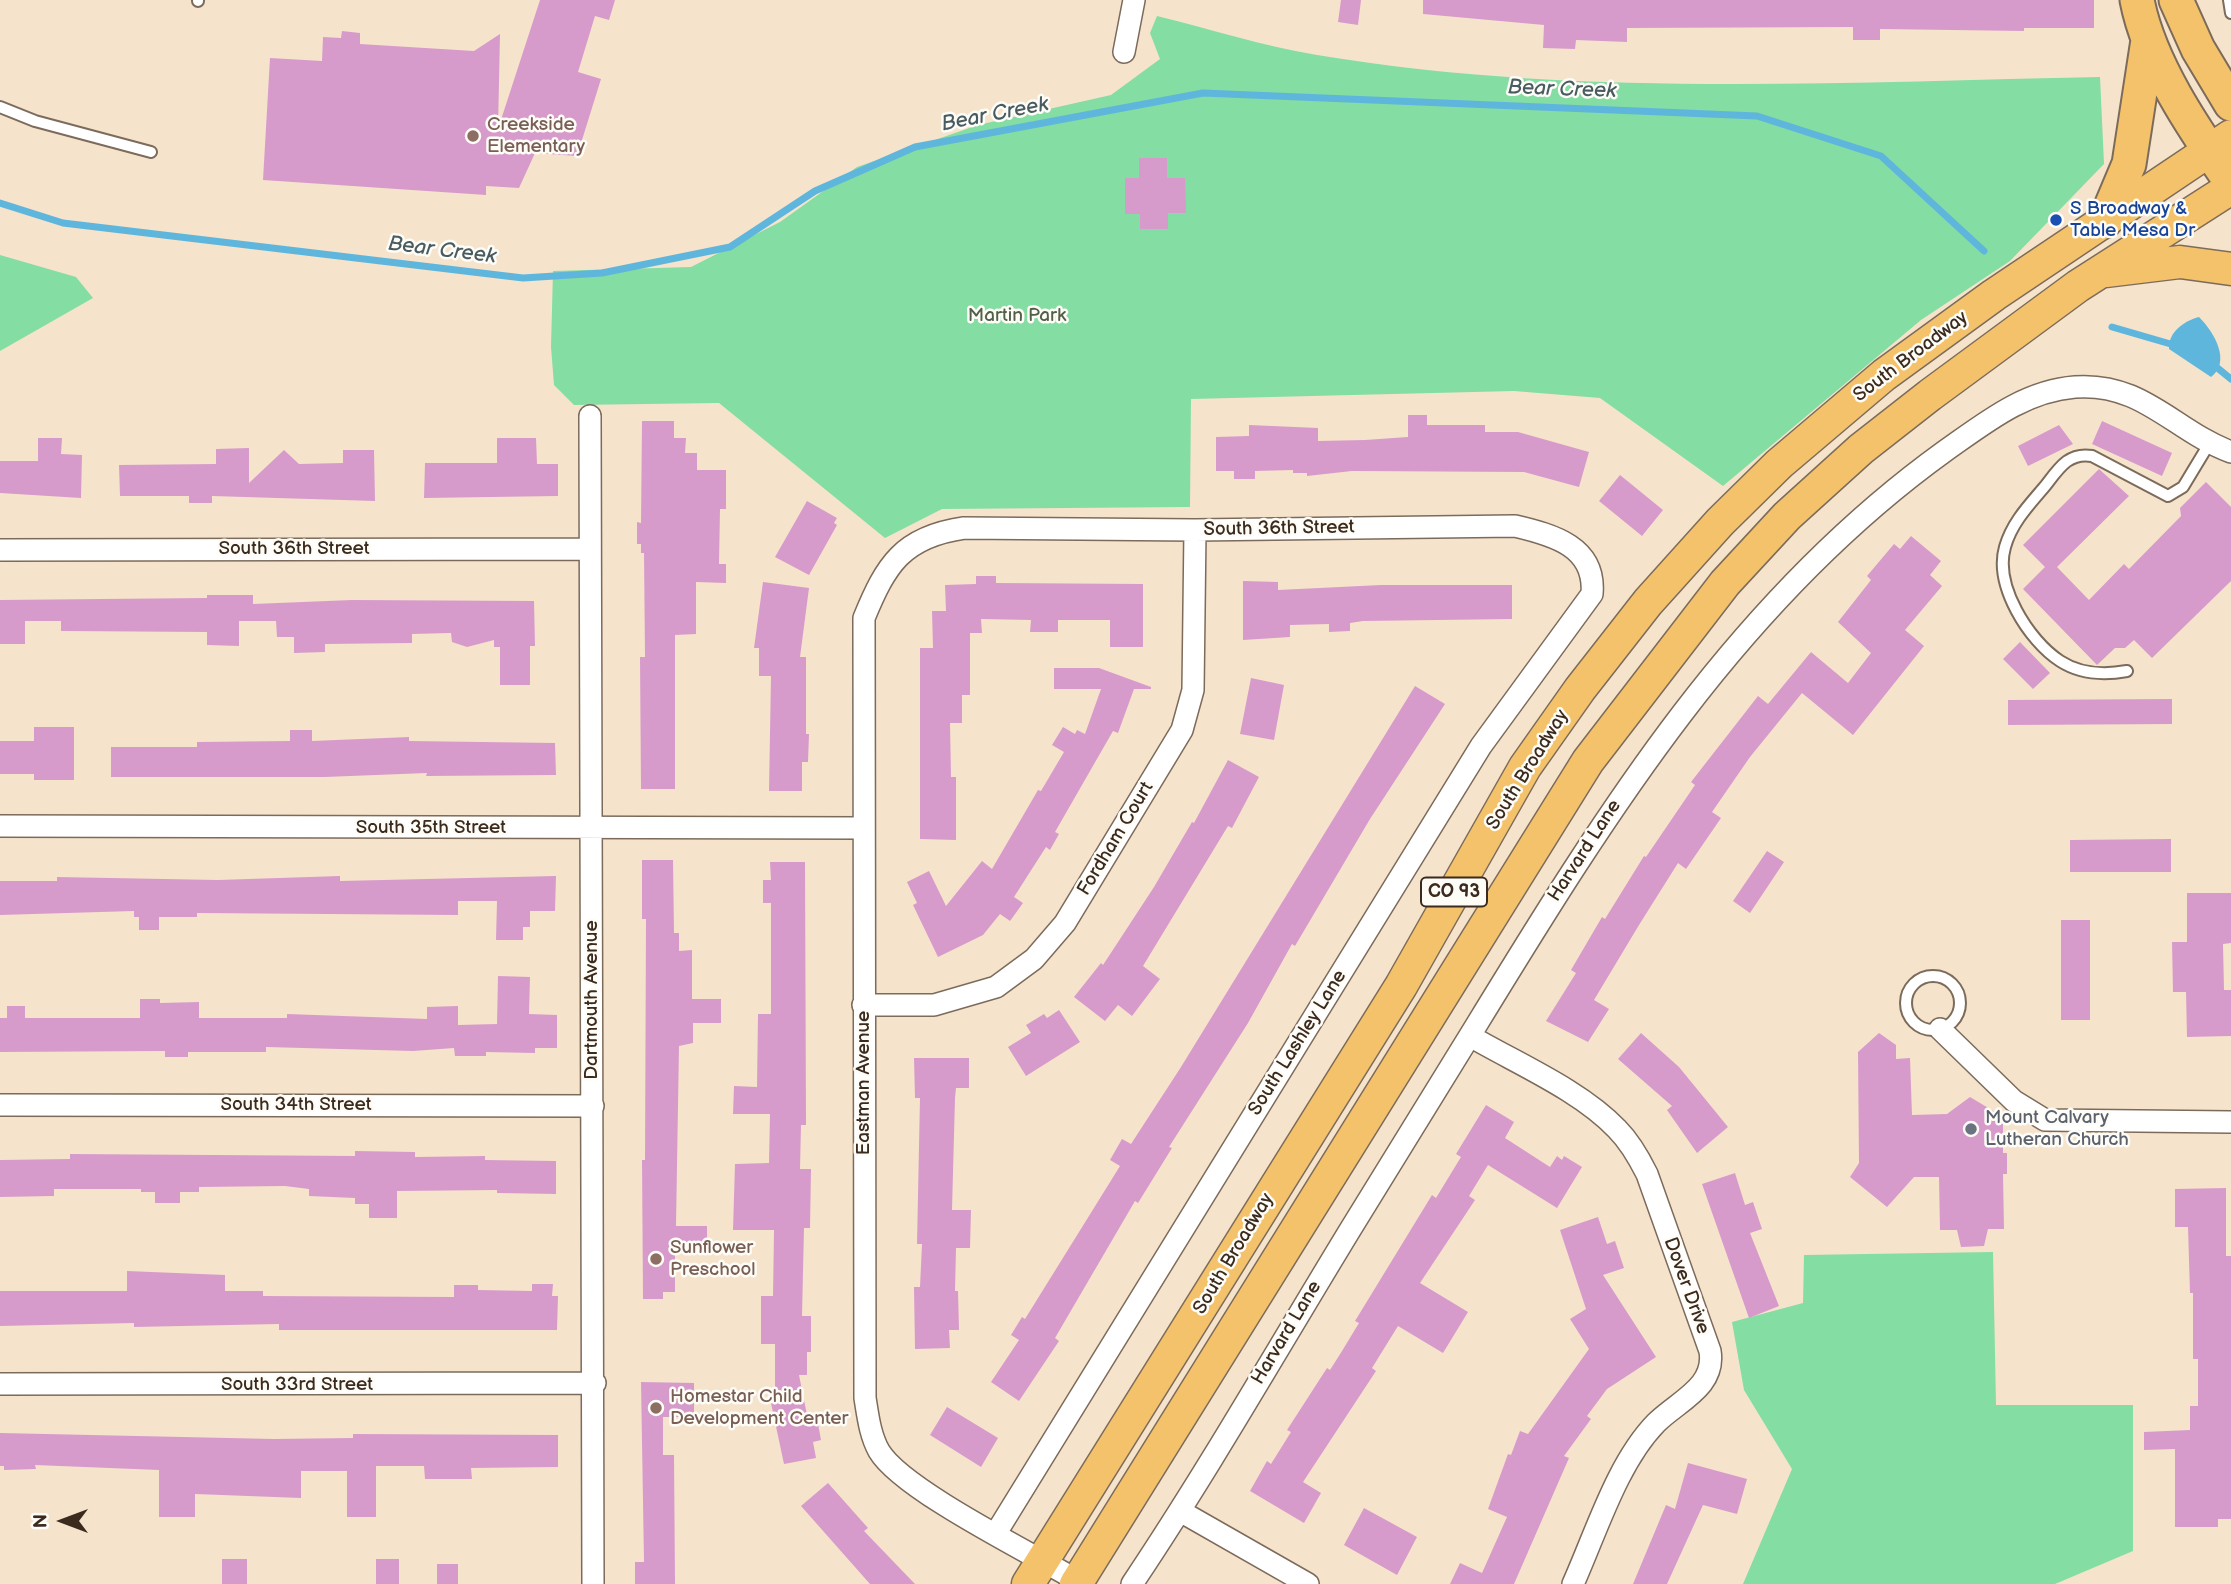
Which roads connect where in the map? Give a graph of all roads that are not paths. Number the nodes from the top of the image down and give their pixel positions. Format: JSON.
{"nodes":[{"id":1,"x":1134,"y":0,"type":"edge"},
{"id":2,"x":2137,"y":0,"type":"edge"},
{"id":3,"x":2176,"y":0,"type":"edge"},
{"id":4,"x":2229,"y":0,"type":"edge"},
{"id":5,"x":2231,"y":13,"type":"edge"},
{"id":6,"x":2148,"y":40,"type":"junction"},
{"id":7,"x":1124,"y":52,"type":"dead end"},
{"id":8,"x":2231,"y":104,"type":"edge"},
{"id":9,"x":0,"y":107,"type":"edge"},
{"id":10,"x":2220,"y":143,"type":"edge"},
{"id":11,"x":151,"y":152,"type":"dead end"},
{"id":12,"x":2231,"y":182,"type":"edge"},
{"id":13,"x":2231,"y":188,"type":"edge"},
{"id":14,"x":2105,"y":221,"type":"junction"},
{"id":15,"x":2231,"y":269,"type":"edge"},
{"id":16,"x":2101,"y":272,"type":"junction"},
{"id":17,"x":590,"y":416,"type":"dead end"},
{"id":18,"x":2209,"y":444,"type":"junction"},
{"id":19,"x":2231,"y":452,"type":"edge"},
{"id":20,"x":964,"y":528,"type":"joint"},
{"id":21,"x":1195,"y":530,"type":"junction"},
{"id":22,"x":589,"y":549,"type":"junction"},
{"id":23,"x":0,"y":550,"type":"edge"},
{"id":24,"x":1586,"y":558,"type":"joint"},
{"id":25,"x":2127,"y":671,"type":"dead end"},
{"id":26,"x":0,"y":826,"type":"edge"},
{"id":27,"x":863,"y":828,"type":"junction"},
{"id":28,"x":590,"y":829,"type":"junction"},
{"id":29,"x":863,"y":1005,"type":"junction"},
{"id":30,"x":1940,"y":1029,"type":"junction"},
{"id":31,"x":1470,"y":1036,"type":"junction"},
{"id":32,"x":0,"y":1105,"type":"edge"},
{"id":33,"x":593,"y":1106,"type":"junction"},
{"id":34,"x":2231,"y":1122,"type":"edge"},
{"id":35,"x":594,"y":1383,"type":"junction"},
{"id":36,"x":0,"y":1384,"type":"edge"},
{"id":37,"x":1180,"y":1511,"type":"junction"},
{"id":38,"x":996,"y":1533,"type":"junction"},
{"id":39,"x":1035,"y":1572,"type":"edge"},
{"id":40,"x":1077,"y":1583,"type":"edge"},
{"id":41,"x":593,"y":1584,"type":"edge"},
{"id":42,"x":1132,"y":1584,"type":"edge"},
{"id":43,"x":1308,"y":1584,"type":"edge"},
{"id":44,"x":1573,"y":1584,"type":"edge"}],
"edges":[{"from":1,"to":7,"type":"street"},
{"from":2,"to":6,"type":"highway"},
{"from":3,"to":8,"type":"highway"},
{"from":4,"to":5,"type":"lane"},
{"from":6,"to":10,"type":"highway"},
{"from":6,"to":14,"type":"highway"},
{"from":9,"to":11,"type":"lane"},
{"from":10,"to":12,"type":"highway"},
{"from":10,"to":14,"type":"main road","name":"South Broadway","number":"CO 93"},
{"from":13,"to":16,"type":"main road","name":"South Broadway","number":"CO 93"},
{"from":14,"to":39,"type":"main road","name":"South Broadway","number":"CO 93"},
{"from":15,"to":16,"type":"main road"},
{"from":16,"to":40,"type":"main road","name":"South Broadway","number":"CO 93"},
{"from":17,"to":22,"type":"street","name":"Dartmouth Avenue"},
{"from":18,"to":19,"type":"street","name":"Harvard Lane"},
{"from":18,"to":25,"type":"lane"},
{"from":18,"to":31,"type":"street","name":"Harvard Lane"},
{"from":20,"to":21,"type":"street","name":"South 36th Street"},
{"from":20,"to":27,"type":"street","name":"Eastman Avenue"},
{"from":21,"to":24,"type":"street","name":"South 36th Street"},
{"from":21,"to":29,"type":"street","name":"Fordham Court"},
{"from":22,"to":23,"type":"street","name":"South 36th Street"},
{"from":22,"to":28,"type":"street","name":"Dartmouth Avenue"},
{"from":24,"to":38,"type":"street","name":"South Lashley Lane"},
{"from":26,"to":28,"type":"street","name":"South 35th Street"},
{"from":27,"to":28,"type":"street","name":"South 35th Street"},
{"from":27,"to":29,"type":"street","name":"Eastman Avenue"},
{"from":28,"to":33,"type":"street","name":"Dartmouth Avenue"},
{"from":29,"to":38,"type":"street","name":"Eastman Avenue"},
{"from":30,"to":30,"type":"lane"},
{"from":30,"to":34,"type":"street"},
{"from":31,"to":37,"type":"street","name":"Harvard Lane"},
{"from":31,"to":44,"type":"street","name":"Dover Drive"},
{"from":32,"to":33,"type":"street","name":"South 34th Street"},
{"from":33,"to":35,"type":"street","name":"Dartmouth Avenue"},
{"from":35,"to":36,"type":"street","name":"South 33rd Street"},
{"from":35,"to":41,"type":"street","name":"Dartmouth Avenue"},
{"from":37,"to":42,"type":"street","name":"Harvard Lane"},
{"from":37,"to":43,"type":"street"},
{"from":38,"to":39,"type":"street","name":"Eastman Avenue"},
{"from":39,"to":40,"type":"street","name":"Eastman Avenue"}]}
